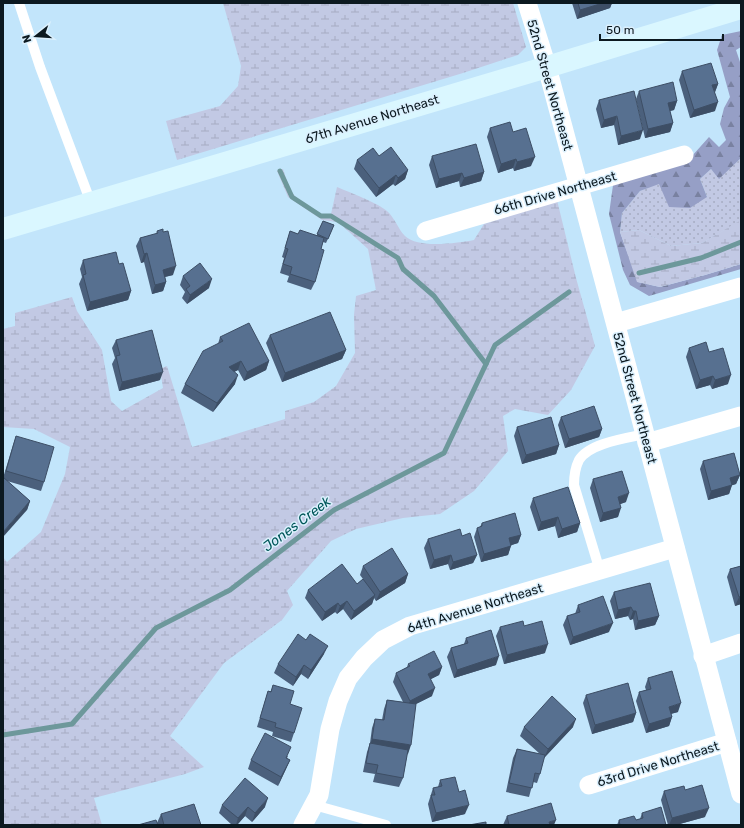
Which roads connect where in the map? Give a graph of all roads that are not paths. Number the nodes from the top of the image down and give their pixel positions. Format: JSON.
{"nodes":[{"id":1,"x":19,"y":3,"type":"edge"},
{"id":2,"x":527,"y":3,"type":"edge"},
{"id":3,"x":741,"y":8,"type":"edge"},
{"id":4,"x":547,"y":67,"type":"junction"},
{"id":5,"x":684,"y":155,"type":"dead end"},
{"id":6,"x":579,"y":186,"type":"junction"},
{"id":7,"x":91,"y":203,"type":"junction"},
{"id":8,"x":3,"y":229,"type":"edge"},
{"id":9,"x":426,"y":231,"type":"dead end"},
{"id":10,"x":741,"y":287,"type":"edge"},
{"id":11,"x":616,"y":323,"type":"junction"},
{"id":12,"x":741,"y":416,"type":"edge"},
{"id":13,"x":646,"y":438,"type":"junction"},
{"id":14,"x":675,"y":548,"type":"junction"},
{"id":15,"x":600,"y":571,"type":"junction"},
{"id":16,"x":741,"y":643,"type":"edge"},
{"id":17,"x":703,"y":656,"type":"junction"},
{"id":18,"x":727,"y":742,"type":"junction"},
{"id":19,"x":589,"y":785,"type":"dead end"},
{"id":20,"x":741,"y":794,"type":"edge"},
{"id":21,"x":314,"y":804,"type":"junction"},
{"id":22,"x":303,"y":825,"type":"edge"},
{"id":23,"x":386,"y":825,"type":"edge"}],
"edges":[{"from":1,"to":7,"type":"lane"},
{"from":2,"to":4,"type":"street","name":"52nd Street Northeast"},
{"from":3,"to":4,"type":"street","name":"67th Avenue Northeast"},
{"from":4,"to":6,"type":"street","name":"52nd Street Northeast"},
{"from":4,"to":7,"type":"street","name":"67th Avenue Northeast"},
{"from":5,"to":6,"type":"street","name":"66th Drive Northeast"},
{"from":6,"to":9,"type":"street","name":"66th Drive Northeast"},
{"from":6,"to":11,"type":"street","name":"52nd Street Northeast"},
{"from":7,"to":8,"type":"street","name":"67th Avenue Northeast"},
{"from":10,"to":11,"type":"street"},
{"from":11,"to":13,"type":"street","name":"52nd Street Northeast"},
{"from":12,"to":13,"type":"street"},
{"from":13,"to":14,"type":"street","name":"52nd Street Northeast"},
{"from":13,"to":15,"type":"lane"},
{"from":14,"to":15,"type":"street","name":"64th Avenue Northeast"},
{"from":14,"to":17,"type":"street","name":"52nd Street Northeast"},
{"from":15,"to":21,"type":"street","name":"64th Avenue Northeast"},
{"from":16,"to":17,"type":"street"},
{"from":17,"to":18,"type":"street","name":"52nd Street Northeast"},
{"from":18,"to":19,"type":"street","name":"63rd Drive Northeast"},
{"from":18,"to":20,"type":"street","name":"52nd Street Northeast"},
{"from":21,"to":22,"type":"street","name":"64th Avenue Northeast"},
{"from":21,"to":23,"type":"lane"}]}
